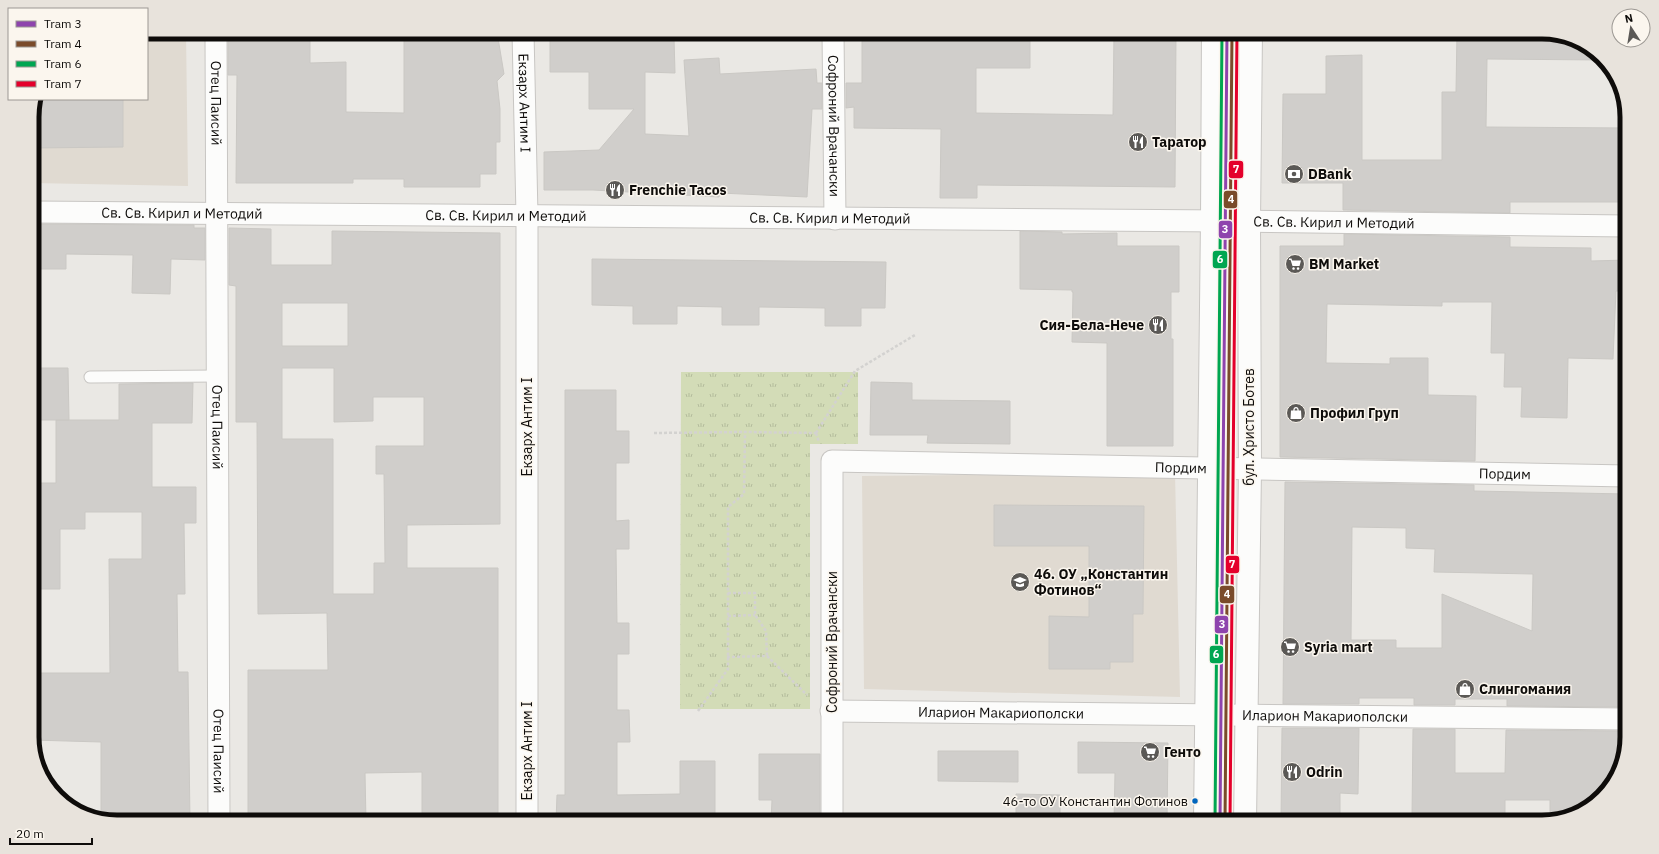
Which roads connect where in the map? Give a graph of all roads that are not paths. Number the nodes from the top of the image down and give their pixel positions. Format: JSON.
{"nodes":[{"id":1,"x":216,"y":39,"type":"edge"},
{"id":2,"x":523,"y":39,"type":"edge"},
{"id":3,"x":833,"y":39,"type":"edge"},
{"id":4,"x":1213,"y":39,"type":"edge"},
{"id":5,"x":1251,"y":39,"type":"edge"},
{"id":6,"x":39,"y":212,"type":"edge"},
{"id":7,"x":218,"y":213,"type":"junction"},
{"id":8,"x":527,"y":216,"type":"junction"},
{"id":9,"x":835,"y":219,"type":"junction"},
{"id":10,"x":1212,"y":221,"type":"junction"},
{"id":11,"x":1249,"y":222,"type":"junction"},
{"id":12,"x":1620,"y":226,"type":"edge"},
{"id":13,"x":218,"y":376,"type":"junction"},
{"id":14,"x":90,"y":377,"type":"dead end"},
{"id":15,"x":832,"y":462,"type":"joint"},
{"id":16,"x":1208,"y":468,"type":"junction"},
{"id":17,"x":1250,"y":469,"type":"junction"},
{"id":18,"x":1620,"y":476,"type":"edge"},
{"id":19,"x":832,"y":711,"type":"junction"},
{"id":20,"x":1206,"y":714,"type":"junction"},
{"id":21,"x":1246,"y":714,"type":"junction"},
{"id":22,"x":1620,"y":719,"type":"edge"},
{"id":23,"x":219,"y":815,"type":"edge"},
{"id":24,"x":527,"y":815,"type":"edge"},
{"id":25,"x":832,"y":815,"type":"edge"},
{"id":26,"x":1205,"y":815,"type":"edge"},
{"id":27,"x":1245,"y":815,"type":"edge"}],
"edges":[{"from":1,"to":7,"type":"street","name":"Отец Паисий"},
{"from":2,"to":8,"type":"street","name":"Екзарх Антим I"},
{"from":3,"to":9,"type":"street","name":"Софроний Врачански"},
{"from":4,"to":10,"type":"main road"},
{"from":5,"to":11,"type":"main road","name":"бул. Христо Ботев"},
{"from":6,"to":7,"type":"street","name":"Св. Св. Кирил и Методий"},
{"from":7,"to":8,"type":"street","name":"Св. Св. Кирил и Методий"},
{"from":7,"to":13,"type":"street","name":"Отец Паисий"},
{"from":8,"to":9,"type":"street","name":"Св. Св. Кирил и Методий"},
{"from":8,"to":24,"type":"street","name":"Екзарх Антим I"},
{"from":9,"to":10,"type":"street","name":"Св. Св. Кирил и Методий"},
{"from":10,"to":11,"type":"street","name":"Св. Св. Кирил и Методий"},
{"from":10,"to":16,"type":"main road"},
{"from":11,"to":12,"type":"street","name":"Св. Св. Кирил и Методий"},
{"from":11,"to":17,"type":"main road","name":"бул. Христо Ботев"},
{"from":13,"to":14,"type":"lane"},
{"from":13,"to":23,"type":"street","name":"Отец Паисий"},
{"from":15,"to":16,"type":"street","name":"Пордим"},
{"from":15,"to":19,"type":"street","name":"Софроний Врачански"},
{"from":16,"to":17,"type":"street","name":"Пордим"},
{"from":16,"to":20,"type":"main road"},
{"from":17,"to":18,"type":"street","name":"Пордим"},
{"from":17,"to":21,"type":"main road","name":"бул. Христо Ботев"},
{"from":19,"to":20,"type":"street","name":"Иларион Макариополски"},
{"from":19,"to":25,"type":"street","name":"Софроний Врачански"},
{"from":20,"to":21,"type":"street","name":"Иларион Макариополски"},
{"from":20,"to":26,"type":"main road"},
{"from":21,"to":22,"type":"street","name":"Иларион Макариополски"},
{"from":21,"to":27,"type":"main road","name":"бул. Христо Ботев"}]}
